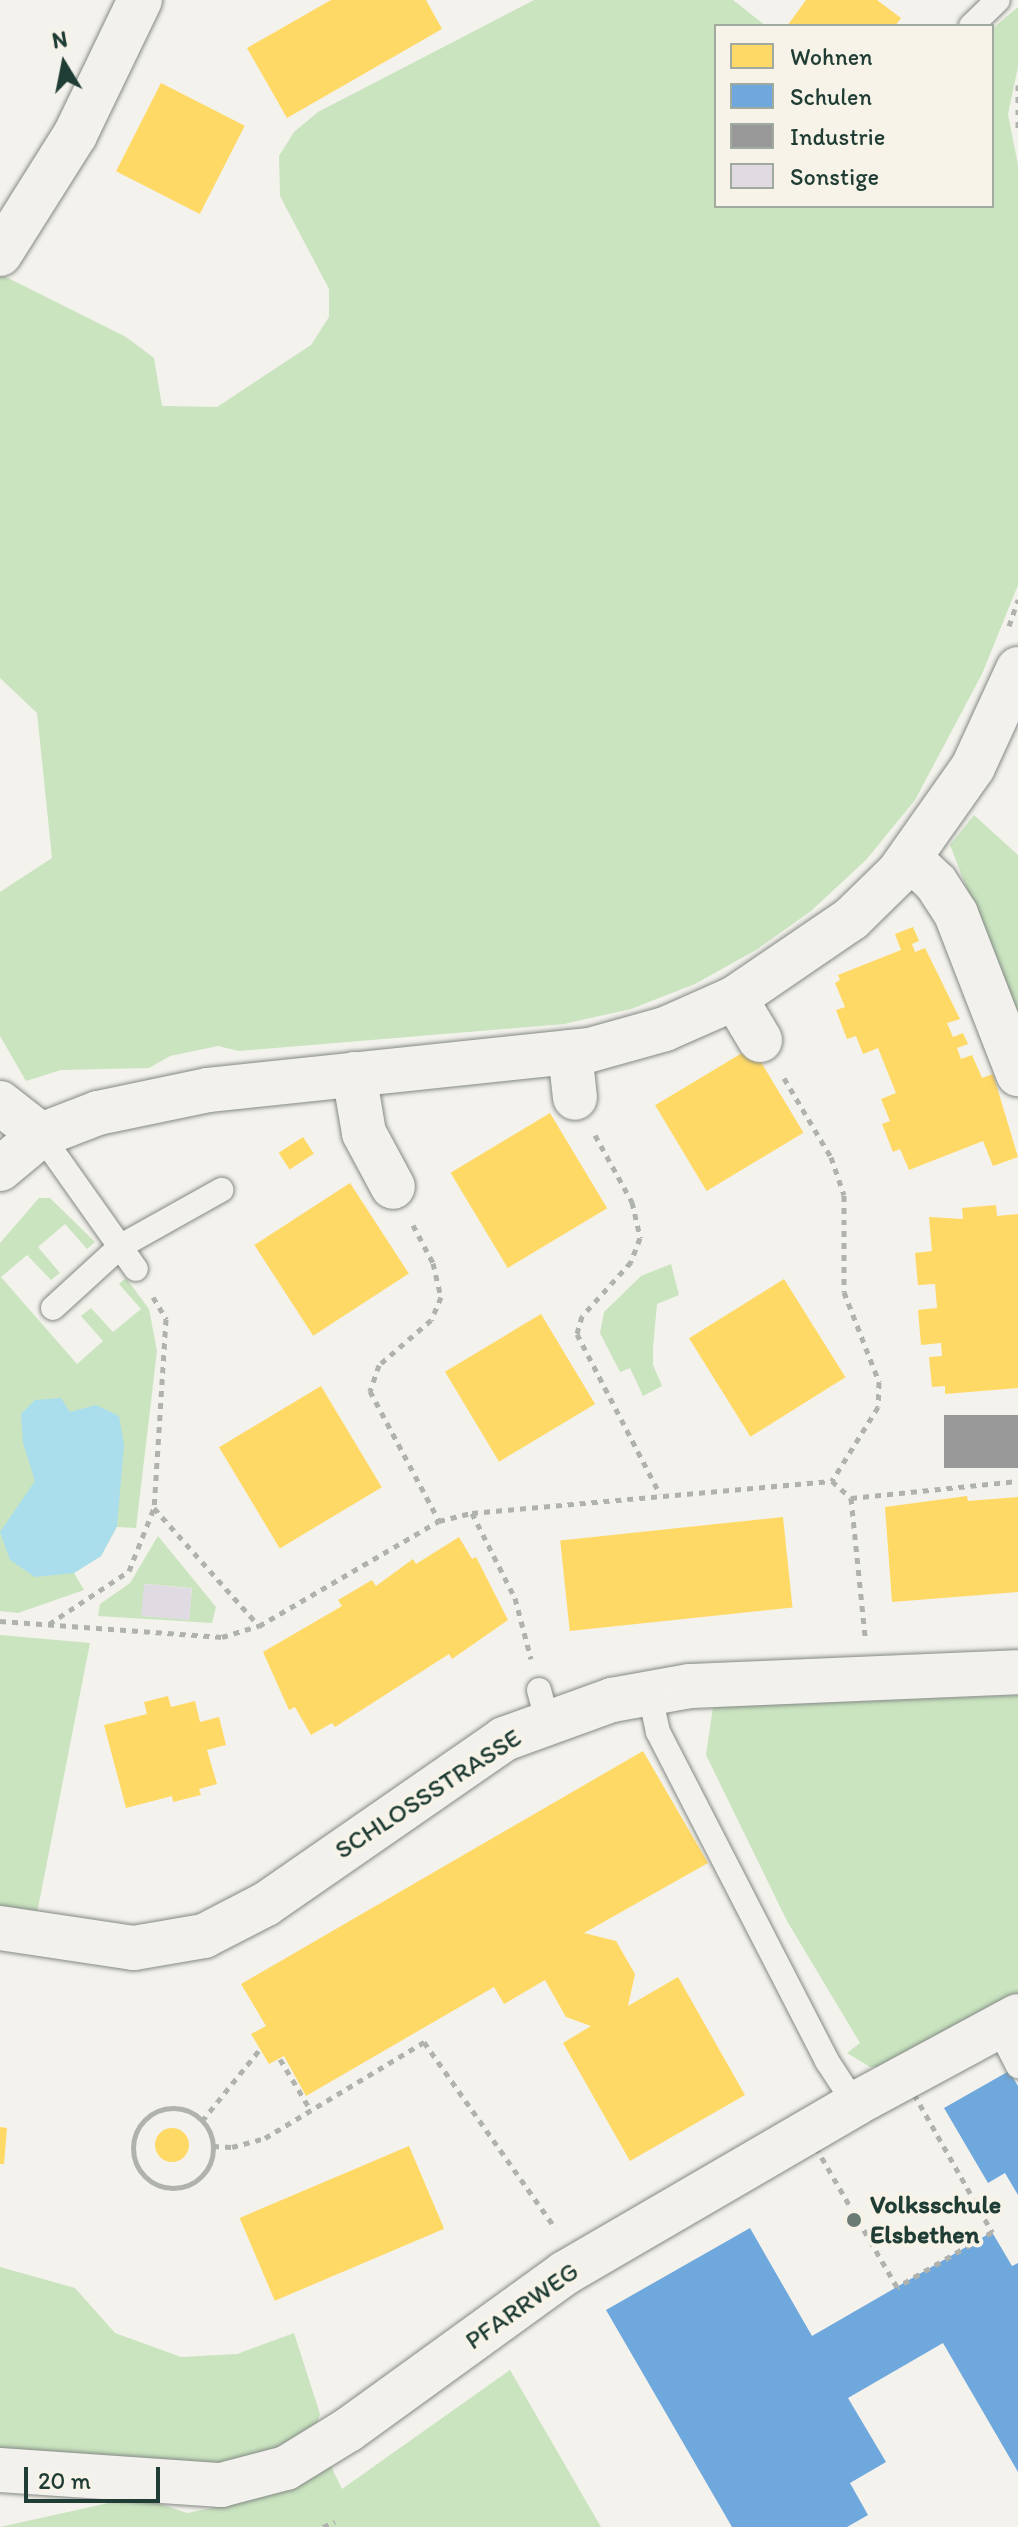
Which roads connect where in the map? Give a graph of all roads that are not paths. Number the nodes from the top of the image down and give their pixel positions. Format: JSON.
{"nodes":[{"id":1,"x":140,"y":0,"type":"edge"},
{"id":2,"x":998,"y":0,"type":"edge"},
{"id":3,"x":973,"y":24,"type":"edge"},
{"id":4,"x":0,"y":254,"type":"edge"},
{"id":5,"x":1011,"y":653,"type":"edge"},
{"id":6,"x":910,"y":858,"type":"junction"},
{"id":7,"x":735,"y":998,"type":"junction"},
{"id":8,"x":760,"y":1040,"type":"road end"},
{"id":9,"x":570,"y":1052,"type":"junction"},
{"id":10,"x":354,"y":1074,"type":"junction"},
{"id":11,"x":1018,"y":1074,"type":"edge"},
{"id":12,"x":575,"y":1098,"type":"road end"},
{"id":13,"x":0,"y":1103,"type":"edge"},
{"id":14,"x":41,"y":1135,"type":"junction"},
{"id":15,"x":0,"y":1169,"type":"edge"},
{"id":16,"x":393,"y":1187,"type":"road end"},
{"id":17,"x":221,"y":1190,"type":"dead end"},
{"id":18,"x":121,"y":1246,"type":"junction"},
{"id":19,"x":136,"y":1269,"type":"road end"},
{"id":20,"x":53,"y":1308,"type":"dead end"},
{"id":21,"x":1018,"y":1672,"type":"edge"},
{"id":22,"x":649,"y":1691,"type":"junction"},
{"id":23,"x":0,"y":1928,"type":"edge"},
{"id":24,"x":1008,"y":2022,"type":"edge"},
{"id":25,"x":1018,"y":2066,"type":"edge"},
{"id":26,"x":855,"y":2104,"type":"junction"},
{"id":27,"x":0,"y":2470,"type":"edge"}],
"edges":[{"from":1,"to":4,"type":"street"},
{"from":2,"to":3,"type":"lane"},
{"from":5,"to":6,"type":"street"},
{"from":6,"to":7,"type":"street"},
{"from":6,"to":11,"type":"street"},
{"from":7,"to":8,"type":"street"},
{"from":7,"to":9,"type":"street"},
{"from":9,"to":10,"type":"street"},
{"from":9,"to":12,"type":"street"},
{"from":10,"to":14,"type":"street"},
{"from":10,"to":16,"type":"street"},
{"from":13,"to":14,"type":"street"},
{"from":14,"to":15,"type":"street"},
{"from":14,"to":18,"type":"lane"},
{"from":17,"to":18,"type":"lane"},
{"from":18,"to":19,"type":"lane"},
{"from":18,"to":20,"type":"lane"},
{"from":21,"to":22,"type":"street","name":"SCHLOSSSTRASSE"},
{"from":22,"to":23,"type":"street","name":"SCHLOSSSTRASSE"},
{"from":22,"to":26,"type":"lane"},
{"from":24,"to":25,"type":"lane"},
{"from":24,"to":26,"type":"street","name":"PFARRWEG"},
{"from":26,"to":27,"type":"street","name":"PFARRWEG"}]}
